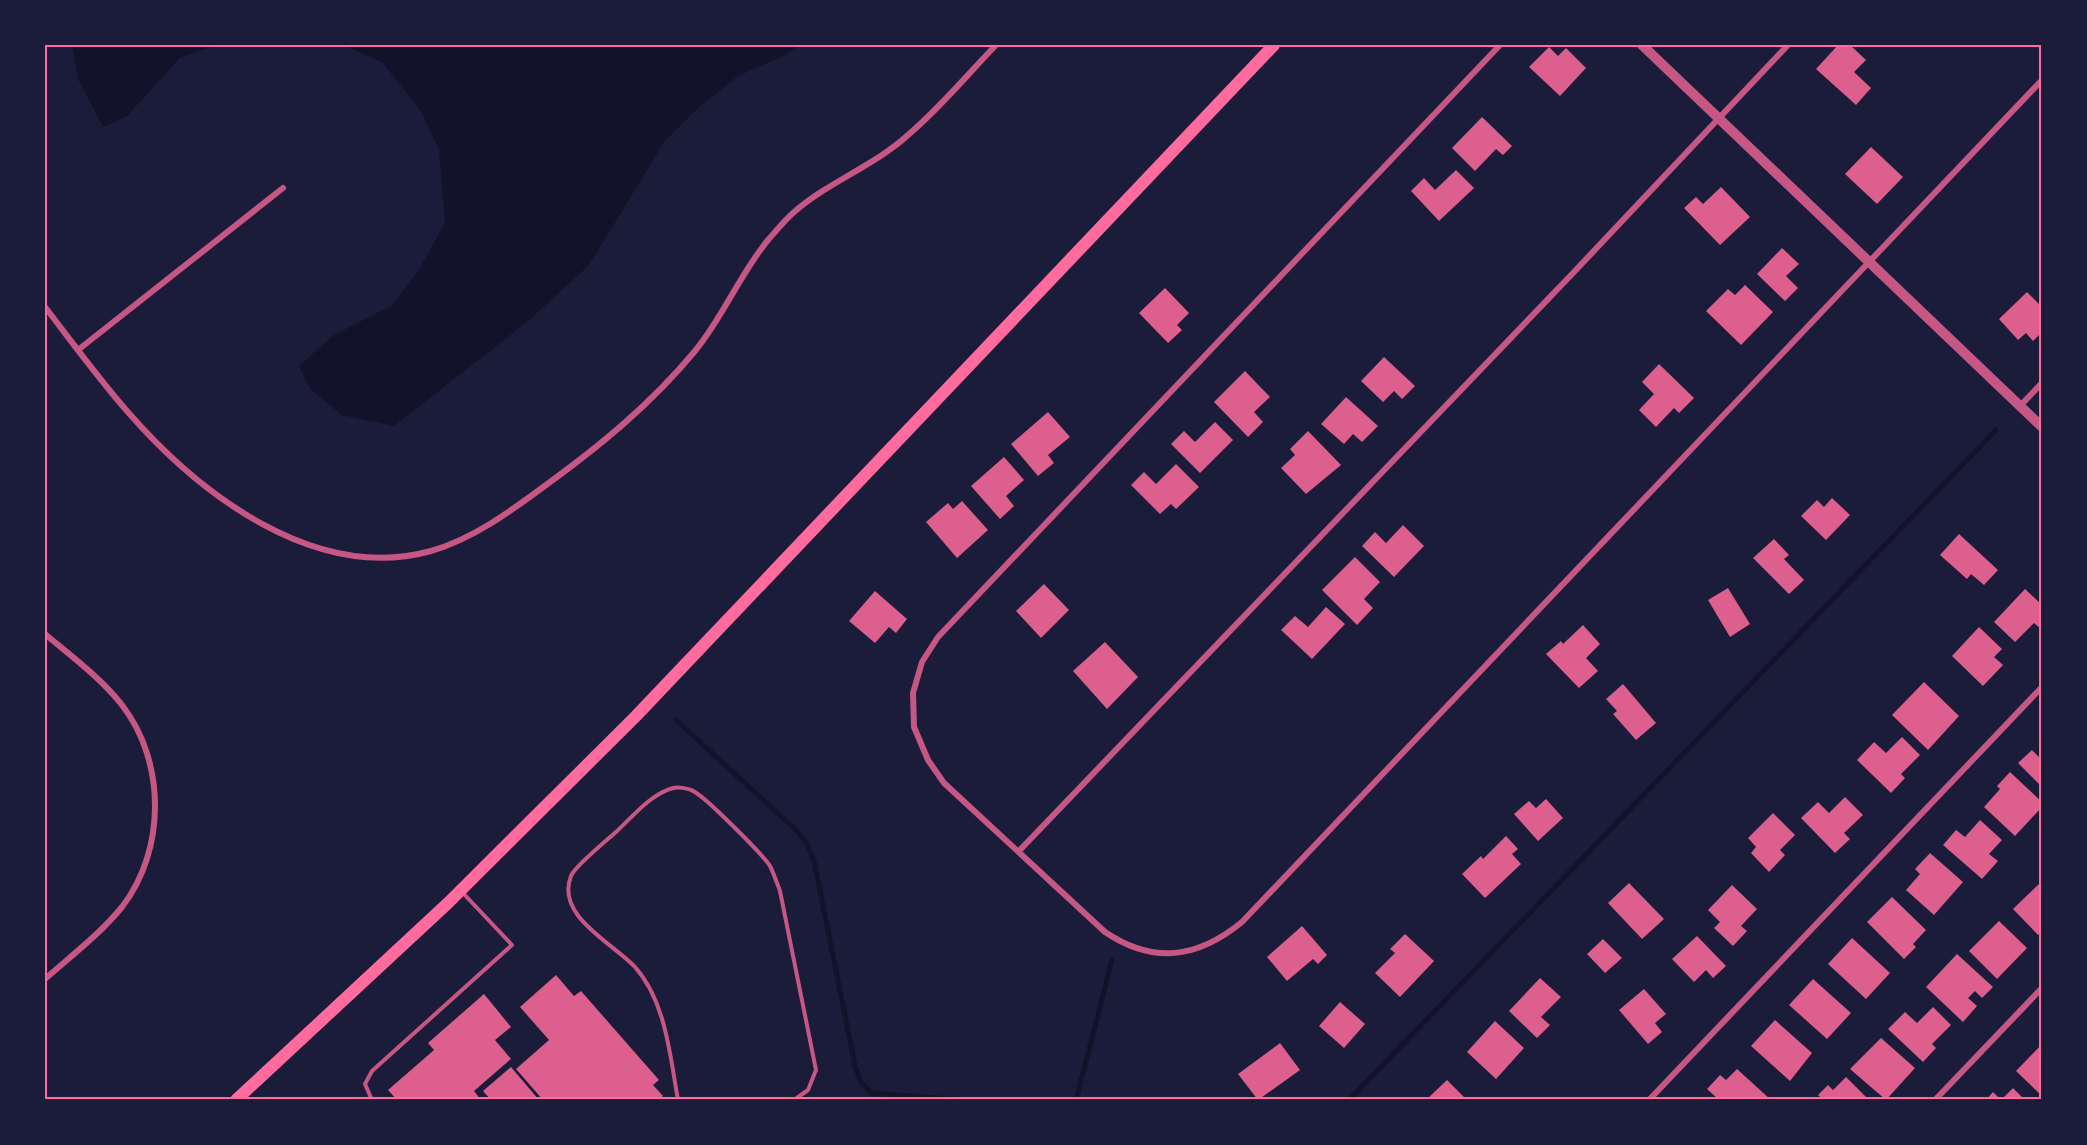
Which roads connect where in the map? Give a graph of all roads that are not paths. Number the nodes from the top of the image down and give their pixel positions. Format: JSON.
{"nodes":[{"id":1,"x":996,"y":45,"type":"edge"},
{"id":2,"x":1274,"y":45,"type":"edge"},
{"id":3,"x":1500,"y":45,"type":"edge"},
{"id":4,"x":1642,"y":45,"type":"edge"},
{"id":5,"x":1788,"y":45,"type":"edge"},
{"id":6,"x":2042,"y":80,"type":"edge"},
{"id":7,"x":1718,"y":118,"type":"junction"},
{"id":8,"x":283,"y":188,"type":"dead end"},
{"id":9,"x":1870,"y":262,"type":"junction"},
{"id":10,"x":45,"y":307,"type":"edge"},
{"id":11,"x":78,"y":350,"type":"junction"},
{"id":12,"x":2042,"y":383,"type":"edge"},
{"id":13,"x":2020,"y":406,"type":"junction"},
{"id":14,"x":2042,"y":427,"type":"edge"},
{"id":15,"x":45,"y":634,"type":"edge"},
{"id":16,"x":2042,"y":687,"type":"edge"},
{"id":17,"x":1019,"y":851,"type":"junction"},
{"id":18,"x":461,"y":891,"type":"junction"},
{"id":19,"x":45,"y":979,"type":"edge"},
{"id":20,"x":2042,"y":988,"type":"edge"},
{"id":21,"x":236,"y":1100,"type":"edge"},
{"id":22,"x":372,"y":1100,"type":"edge"},
{"id":23,"x":678,"y":1100,"type":"edge"},
{"id":24,"x":794,"y":1100,"type":"edge"},
{"id":25,"x":1649,"y":1100,"type":"edge"},
{"id":26,"x":1935,"y":1100,"type":"edge"}],
"edges":[{"from":1,"to":11,"type":"street"},
{"from":2,"to":18,"type":"main road"},
{"from":3,"to":17,"type":"street"},
{"from":4,"to":7,"type":"street"},
{"from":5,"to":7,"type":"street"},
{"from":6,"to":9,"type":"street"},
{"from":7,"to":9,"type":"street"},
{"from":7,"to":17,"type":"street"},
{"from":8,"to":11,"type":"street"},
{"from":9,"to":13,"type":"street"},
{"from":9,"to":17,"type":"street"},
{"from":10,"to":11,"type":"street"},
{"from":12,"to":13,"type":"street"},
{"from":13,"to":14,"type":"street"},
{"from":15,"to":19,"type":"street"},
{"from":16,"to":25,"type":"street"},
{"from":18,"to":21,"type":"main road"},
{"from":18,"to":22,"type":"lane"},
{"from":20,"to":26,"type":"street"},
{"from":23,"to":24,"type":"lane"}]}
